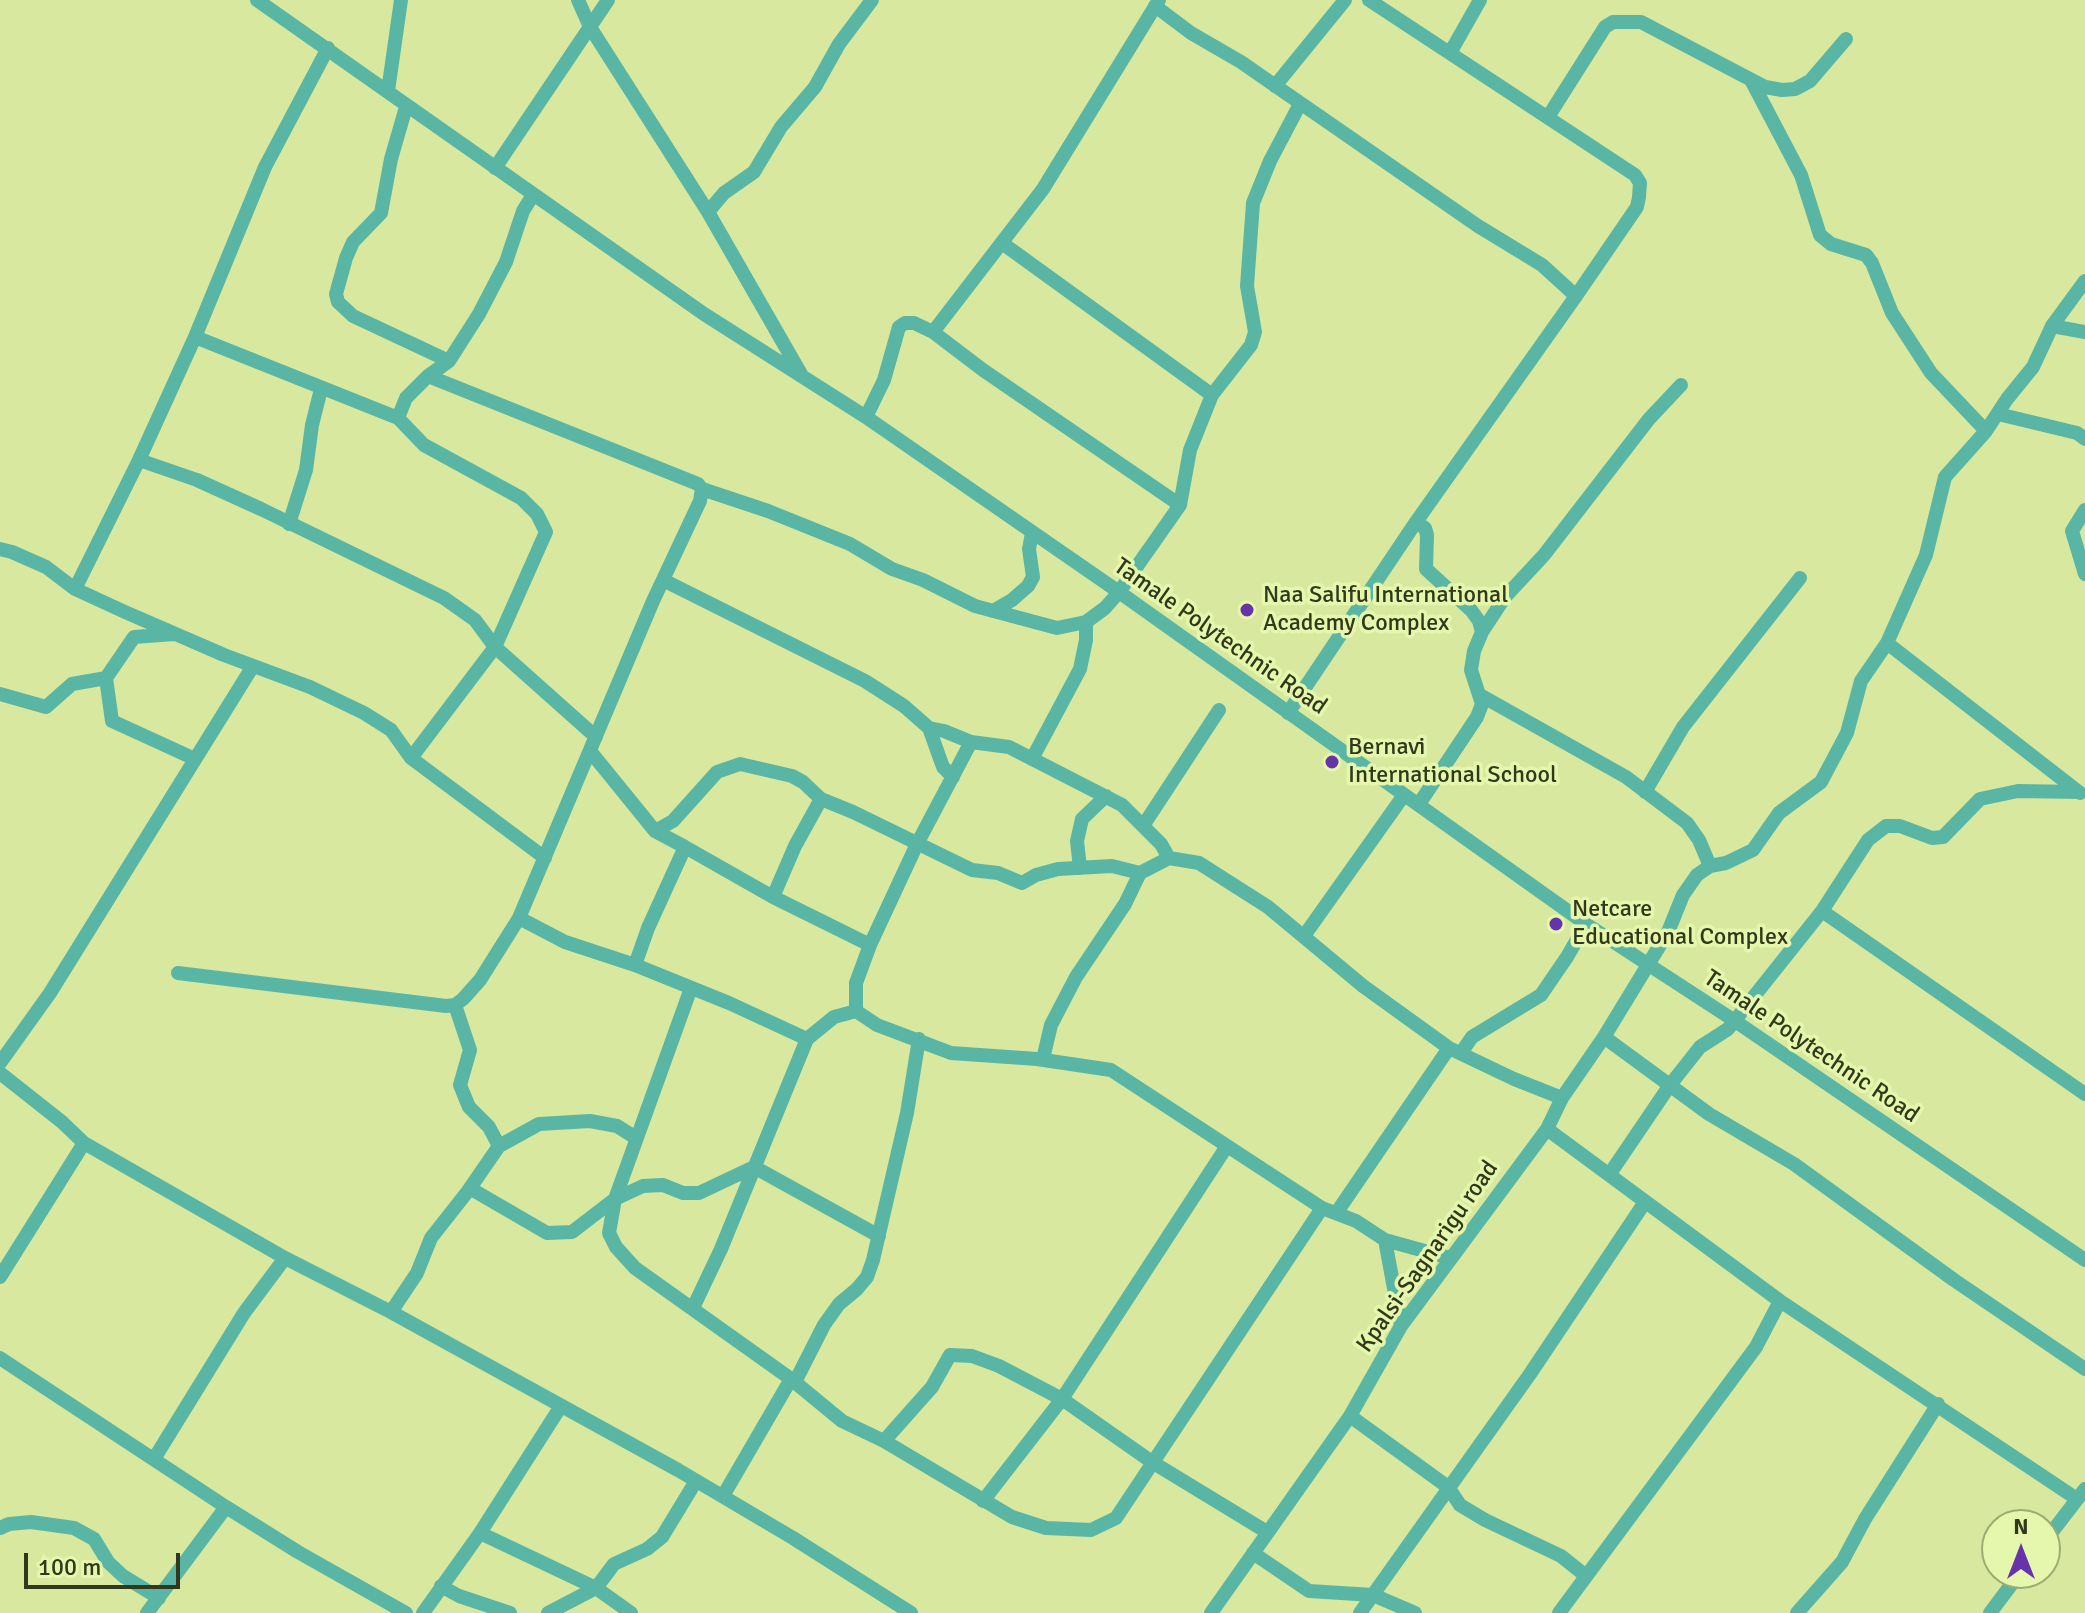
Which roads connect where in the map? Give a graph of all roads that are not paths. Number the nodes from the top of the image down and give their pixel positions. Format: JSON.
{"nodes":[{"id":1,"x":257,"y":0,"type":"edge"},
{"id":2,"x":401,"y":0,"type":"edge"},
{"id":3,"x":578,"y":0,"type":"edge"},
{"id":4,"x":608,"y":0,"type":"edge"},
{"id":5,"x":872,"y":0,"type":"edge"},
{"id":6,"x":1345,"y":0,"type":"edge"},
{"id":7,"x":1369,"y":0,"type":"edge"},
{"id":8,"x":1480,"y":0,"type":"edge"},
{"id":9,"x":1157,"y":3,"type":"edge"},
{"id":10,"x":590,"y":27,"type":"junction"},
{"id":11,"x":1846,"y":39,"type":"dead end"},
{"id":12,"x":328,"y":48,"type":"junction"},
{"id":13,"x":1450,"y":53,"type":"junction"},
{"id":14,"x":1751,"y":80,"type":"junction"},
{"id":15,"x":1275,"y":86,"type":"junction"},
{"id":16,"x":388,"y":91,"type":"junction"},
{"id":17,"x":1300,"y":104,"type":"junction"},
{"id":18,"x":406,"y":107,"type":"junction"},
{"id":19,"x":1548,"y":117,"type":"junction"},
{"id":20,"x":495,"y":168,"type":"junction"},
{"id":21,"x":533,"y":195,"type":"junction"},
{"id":22,"x":708,"y":212,"type":"junction"},
{"id":23,"x":1002,"y":243,"type":"junction"},
{"id":24,"x":2085,"y":281,"type":"edge"},
{"id":25,"x":1576,"y":296,"type":"junction"},
{"id":26,"x":2052,"y":326,"type":"junction"},
{"id":27,"x":933,"y":332,"type":"junction"},
{"id":28,"x":2085,"y":332,"type":"edge"},
{"id":29,"x":195,"y":337,"type":"junction"},
{"id":30,"x":449,"y":361,"type":"junction"},
{"id":31,"x":428,"y":376,"type":"junction"},
{"id":32,"x":803,"y":378,"type":"junction"},
{"id":33,"x":1681,"y":385,"type":"dead end"},
{"id":34,"x":321,"y":389,"type":"junction"},
{"id":35,"x":1212,"y":395,"type":"junction"},
{"id":36,"x":1998,"y":414,"type":"junction"},
{"id":37,"x":866,"y":417,"type":"junction"},
{"id":38,"x":398,"y":418,"type":"junction"},
{"id":39,"x":1986,"y":431,"type":"junction"},
{"id":40,"x":2085,"y":439,"type":"edge"},
{"id":41,"x":139,"y":460,"type":"junction"},
{"id":42,"x":702,"y":489,"type":"junction"},
{"id":43,"x":1180,"y":505,"type":"junction"},
{"id":44,"x":2085,"y":510,"type":"edge"},
{"id":45,"x":1416,"y":522,"type":"junction"},
{"id":46,"x":289,"y":524,"type":"junction"},
{"id":47,"x":1032,"y":533,"type":"junction"},
{"id":48,"x":0,"y":549,"type":"edge"},
{"id":49,"x":2085,"y":574,"type":"edge"},
{"id":50,"x":1800,"y":578,"type":"dead end"},
{"id":51,"x":663,"y":580,"type":"junction"},
{"id":52,"x":75,"y":589,"type":"junction"},
{"id":53,"x":1119,"y":592,"type":"junction"},
{"id":54,"x":993,"y":611,"type":"junction"},
{"id":55,"x":1086,"y":622,"type":"junction"},
{"id":56,"x":1482,"y":632,"type":"junction"},
{"id":57,"x":177,"y":634,"type":"junction"},
{"id":58,"x":1887,"y":643,"type":"junction"},
{"id":59,"x":495,"y":647,"type":"junction"},
{"id":60,"x":253,"y":666,"type":"junction"},
{"id":61,"x":106,"y":678,"type":"junction"},
{"id":62,"x":0,"y":694,"type":"edge"},
{"id":63,"x":1480,"y":695,"type":"junction"},
{"id":64,"x":1219,"y":710,"type":"dead end"},
{"id":65,"x":1288,"y":713,"type":"junction"},
{"id":66,"x":929,"y":728,"type":"junction"},
{"id":67,"x":596,"y":737,"type":"junction"},
{"id":68,"x":971,"y":742,"type":"junction"},
{"id":69,"x":590,"y":751,"type":"junction"},
{"id":70,"x":411,"y":758,"type":"junction"},
{"id":71,"x":195,"y":759,"type":"junction"},
{"id":72,"x":1032,"y":759,"type":"junction"},
{"id":73,"x":953,"y":777,"type":"junction"},
{"id":74,"x":1645,"y":792,"type":"junction"},
{"id":75,"x":2082,"y":794,"type":"edge"},
{"id":76,"x":1404,"y":795,"type":"junction"},
{"id":77,"x":1106,"y":796,"type":"junction"},
{"id":78,"x":821,"y":799,"type":"junction"},
{"id":79,"x":1419,"y":804,"type":"junction"},
{"id":80,"x":1143,"y":826,"type":"junction"},
{"id":81,"x":655,"y":831,"type":"junction"},
{"id":82,"x":917,"y":844,"type":"junction"},
{"id":83,"x":685,"y":847,"type":"junction"},
{"id":84,"x":545,"y":858,"type":"junction"},
{"id":85,"x":1169,"y":858,"type":"junction"},
{"id":86,"x":1710,"y":866,"type":"junction"},
{"id":87,"x":1080,"y":868,"type":"junction"},
{"id":88,"x":1140,"y":873,"type":"junction"},
{"id":89,"x":773,"y":897,"type":"junction"},
{"id":90,"x":1822,"y":911,"type":"junction"},
{"id":91,"x":519,"y":918,"type":"junction"},
{"id":92,"x":1586,"y":924,"type":"junction"},
{"id":93,"x":1304,"y":936,"type":"junction"},
{"id":94,"x":870,"y":945,"type":"junction"},
{"id":95,"x":1647,"y":962,"type":"junction"},
{"id":96,"x":635,"y":965,"type":"junction"},
{"id":97,"x":178,"y":973,"type":"dead end"},
{"id":98,"x":691,"y":988,"type":"junction"},
{"id":99,"x":455,"y":1005,"type":"junction"},
{"id":100,"x":856,"y":1011,"type":"junction"},
{"id":101,"x":1735,"y":1021,"type":"junction"},
{"id":102,"x":1604,"y":1037,"type":"junction"},
{"id":103,"x":807,"y":1039,"type":"junction"},
{"id":104,"x":919,"y":1039,"type":"junction"},
{"id":105,"x":1455,"y":1050,"type":"junction"},
{"id":106,"x":1043,"y":1059,"type":"junction"},
{"id":107,"x":0,"y":1063,"type":"edge"},
{"id":108,"x":0,"y":1073,"type":"edge"},
{"id":109,"x":1670,"y":1085,"type":"junction"},
{"id":110,"x":2085,"y":1094,"type":"edge"},
{"id":111,"x":1562,"y":1098,"type":"junction"},
{"id":112,"x":1547,"y":1129,"type":"junction"},
{"id":113,"x":636,"y":1138,"type":"junction"},
{"id":114,"x":84,"y":1143,"type":"junction"},
{"id":115,"x":499,"y":1146,"type":"junction"},
{"id":116,"x":1227,"y":1146,"type":"junction"},
{"id":117,"x":754,"y":1167,"type":"junction"},
{"id":118,"x":1609,"y":1175,"type":"junction"},
{"id":119,"x":468,"y":1191,"type":"junction"},
{"id":120,"x":615,"y":1199,"type":"junction"},
{"id":121,"x":1645,"y":1202,"type":"junction"},
{"id":122,"x":1322,"y":1208,"type":"junction"},
{"id":123,"x":1337,"y":1212,"type":"junction"},
{"id":124,"x":879,"y":1236,"type":"junction"},
{"id":125,"x":1385,"y":1240,"type":"junction"},
{"id":126,"x":285,"y":1258,"type":"junction"},
{"id":127,"x":1450,"y":1258,"type":"junction"},
{"id":128,"x":2085,"y":1260,"type":"edge"},
{"id":129,"x":2,"y":1267,"type":"edge"},
{"id":130,"x":1780,"y":1301,"type":"junction"},
{"id":131,"x":693,"y":1308,"type":"junction"},
{"id":132,"x":391,"y":1312,"type":"junction"},
{"id":133,"x":1401,"y":1326,"type":"junction"},
{"id":134,"x":0,"y":1358,"type":"edge"},
{"id":135,"x":2085,"y":1369,"type":"edge"},
{"id":136,"x":793,"y":1381,"type":"junction"},
{"id":137,"x":1062,"y":1399,"type":"junction"},
{"id":138,"x":1938,"y":1404,"type":"junction"},
{"id":139,"x":561,"y":1406,"type":"junction"},
{"id":140,"x":1350,"y":1416,"type":"junction"},
{"id":141,"x":884,"y":1441,"type":"junction"},
{"id":142,"x":154,"y":1459,"type":"junction"},
{"id":143,"x":1152,"y":1462,"type":"junction"},
{"id":144,"x":696,"y":1481,"type":"junction"},
{"id":145,"x":1448,"y":1487,"type":"junction"},
{"id":146,"x":2081,"y":1494,"type":"edge"},
{"id":147,"x":723,"y":1496,"type":"junction"},
{"id":148,"x":983,"y":1501,"type":"junction"},
{"id":149,"x":226,"y":1507,"type":"junction"},
{"id":150,"x":2061,"y":1520,"type":"edge"},
{"id":151,"x":0,"y":1528,"type":"edge"},
{"id":152,"x":1267,"y":1532,"type":"junction"},
{"id":153,"x":480,"y":1533,"type":"junction"},
{"id":154,"x":1253,"y":1553,"type":"junction"},
{"id":155,"x":1586,"y":1576,"type":"junction"},
{"id":156,"x":441,"y":1586,"type":"junction"},
{"id":157,"x":596,"y":1588,"type":"junction"},
{"id":158,"x":2008,"y":1589,"type":"edge"},
{"id":159,"x":1373,"y":1595,"type":"junction"},
{"id":160,"x":159,"y":1598,"type":"junction"},
{"id":161,"x":901,"y":1610,"type":"edge"},
{"id":162,"x":147,"y":1613,"type":"edge"},
{"id":163,"x":406,"y":1613,"type":"edge"},
{"id":164,"x":423,"y":1613,"type":"edge"},
{"id":165,"x":510,"y":1613,"type":"edge"},
{"id":166,"x":548,"y":1613,"type":"edge"},
{"id":167,"x":631,"y":1613,"type":"edge"},
{"id":168,"x":1211,"y":1613,"type":"edge"},
{"id":169,"x":1360,"y":1613,"type":"edge"},
{"id":170,"x":1415,"y":1613,"type":"edge"},
{"id":171,"x":1559,"y":1613,"type":"edge"},
{"id":172,"x":1797,"y":1613,"type":"edge"},
{"id":173,"x":1990,"y":1613,"type":"edge"}],
"edges":[{"from":1,"to":12,"type":"street","name":"Tamale Polytechnic Road"},
{"from":2,"to":16,"type":"street"},
{"from":3,"to":10,"type":"street"},
{"from":4,"to":10,"type":"street"},
{"from":5,"to":22,"type":"street"},
{"from":6,"to":15,"type":"street"},
{"from":7,"to":13,"type":"street"},
{"from":8,"to":13,"type":"street"},
{"from":9,"to":15,"type":"street"},
{"from":9,"to":23,"type":"street"},
{"from":10,"to":20,"type":"street"},
{"from":10,"to":22,"type":"street"},
{"from":11,"to":14,"type":"street"},
{"from":12,"to":16,"type":"street","name":"Tamale Polytechnic Road"},
{"from":12,"to":29,"type":"street"},
{"from":13,"to":19,"type":"street"},
{"from":14,"to":19,"type":"street"},
{"from":14,"to":39,"type":"street"},
{"from":15,"to":17,"type":"street"},
{"from":16,"to":18,"type":"street","name":"Tamale Polytechnic Road"},
{"from":17,"to":25,"type":"street"},
{"from":17,"to":35,"type":"street"},
{"from":18,"to":20,"type":"street","name":"Tamale Polytechnic Road"},
{"from":18,"to":30,"type":"street"},
{"from":19,"to":25,"type":"street"},
{"from":20,"to":21,"type":"street","name":"Tamale Polytechnic Road"},
{"from":21,"to":30,"type":"street"},
{"from":21,"to":32,"type":"street","name":"Tamale Polytechnic Road"},
{"from":22,"to":32,"type":"street"},
{"from":23,"to":27,"type":"street"},
{"from":23,"to":35,"type":"street"},
{"from":24,"to":26,"type":"street"},
{"from":25,"to":45,"type":"street"},
{"from":26,"to":28,"type":"street"},
{"from":26,"to":36,"type":"street"},
{"from":27,"to":37,"type":"street"},
{"from":27,"to":43,"type":"street"},
{"from":29,"to":34,"type":"street"},
{"from":29,"to":41,"type":"street"},
{"from":30,"to":31,"type":"street"},
{"from":31,"to":38,"type":"street"},
{"from":31,"to":42,"type":"street"},
{"from":32,"to":37,"type":"street","name":"Tamale Polytechnic Road"},
{"from":33,"to":56,"type":"street"},
{"from":34,"to":38,"type":"street"},
{"from":34,"to":46,"type":"street"},
{"from":35,"to":43,"type":"street"},
{"from":36,"to":39,"type":"street"},
{"from":36,"to":40,"type":"street"},
{"from":37,"to":47,"type":"street","name":"Tamale Polytechnic Road"},
{"from":38,"to":59,"type":"street"},
{"from":39,"to":58,"type":"street"},
{"from":41,"to":46,"type":"street"},
{"from":41,"to":52,"type":"street"},
{"from":42,"to":51,"type":"street"},
{"from":42,"to":54,"type":"street"},
{"from":43,"to":53,"type":"street"},
{"from":44,"to":49,"type":"street"},
{"from":45,"to":56,"type":"street"},
{"from":45,"to":65,"type":"street"},
{"from":46,"to":59,"type":"street"},
{"from":47,"to":53,"type":"street","name":"Tamale Polytechnic Road"},
{"from":47,"to":54,"type":"street"},
{"from":48,"to":52,"type":"street"},
{"from":50,"to":74,"type":"street"},
{"from":51,"to":66,"type":"street"},
{"from":51,"to":67,"type":"street"},
{"from":52,"to":57,"type":"street"},
{"from":53,"to":55,"type":"street"},
{"from":53,"to":65,"type":"street","name":"Tamale Polytechnic Road"},
{"from":54,"to":55,"type":"street"},
{"from":55,"to":72,"type":"street"},
{"from":56,"to":63,"type":"street"},
{"from":57,"to":60,"type":"street"},
{"from":57,"to":61,"type":"street"},
{"from":58,"to":75,"type":"street"},
{"from":58,"to":86,"type":"street"},
{"from":59,"to":67,"type":"street"},
{"from":59,"to":70,"type":"street"},
{"from":60,"to":70,"type":"street"},
{"from":60,"to":71,"type":"street"},
{"from":61,"to":62,"type":"street"},
{"from":61,"to":71,"type":"street"},
{"from":63,"to":74,"type":"street"},
{"from":63,"to":79,"type":"street"},
{"from":64,"to":80,"type":"street"},
{"from":65,"to":76,"type":"street","name":"Tamale Polytechnic Road"},
{"from":66,"to":68,"type":"street"},
{"from":66,"to":73,"type":"street"},
{"from":67,"to":69,"type":"street"},
{"from":68,"to":72,"type":"street"},
{"from":68,"to":73,"type":"street"},
{"from":69,"to":81,"type":"street"},
{"from":69,"to":84,"type":"street"},
{"from":70,"to":84,"type":"street"},
{"from":71,"to":107,"type":"street"},
{"from":72,"to":77,"type":"street"},
{"from":73,"to":82,"type":"street"},
{"from":74,"to":86,"type":"street"},
{"from":75,"to":90,"type":"street"},
{"from":76,"to":79,"type":"street","name":"Tamale Polytechnic Road"},
{"from":76,"to":93,"type":"street"},
{"from":77,"to":80,"type":"street"},
{"from":77,"to":87,"type":"street"},
{"from":78,"to":81,"type":"street"},
{"from":78,"to":82,"type":"street"},
{"from":78,"to":89,"type":"street"},
{"from":79,"to":92,"type":"street","name":"Tamale Polytechnic Road"},
{"from":80,"to":85,"type":"street"},
{"from":81,"to":83,"type":"street"},
{"from":82,"to":87,"type":"street"},
{"from":82,"to":94,"type":"street"},
{"from":83,"to":89,"type":"street"},
{"from":83,"to":96,"type":"street"},
{"from":84,"to":91,"type":"street"},
{"from":85,"to":88,"type":"street"},
{"from":85,"to":93,"type":"street"},
{"from":86,"to":95,"type":"street","name":"Kpalsi-Sagnarigu road"},
{"from":87,"to":88,"type":"street"},
{"from":88,"to":106,"type":"street"},
{"from":89,"to":94,"type":"street"},
{"from":90,"to":101,"type":"street"},
{"from":90,"to":110,"type":"street"},
{"from":91,"to":96,"type":"street"},
{"from":91,"to":99,"type":"street"},
{"from":92,"to":95,"type":"street","name":"Tamale Polytechnic Road"},
{"from":92,"to":105,"type":"street"},
{"from":93,"to":105,"type":"street"},
{"from":94,"to":100,"type":"street"},
{"from":95,"to":101,"type":"street","name":"Tamale Polytechnic Road"},
{"from":95,"to":102,"type":"street","name":"Kpalsi-Sagnarigu road"},
{"from":96,"to":98,"type":"street"},
{"from":97,"to":99,"type":"street"},
{"from":98,"to":103,"type":"street"},
{"from":98,"to":113,"type":"street"},
{"from":99,"to":115,"type":"street"},
{"from":100,"to":103,"type":"street"},
{"from":100,"to":104,"type":"street"},
{"from":101,"to":109,"type":"street"},
{"from":101,"to":128,"type":"street","name":"Tamale Polytechnic Road"},
{"from":102,"to":109,"type":"street"},
{"from":102,"to":111,"type":"street","name":"Kpalsi-Sagnarigu road"},
{"from":103,"to":117,"type":"street"},
{"from":104,"to":106,"type":"street"},
{"from":104,"to":124,"type":"street"},
{"from":105,"to":111,"type":"street"},
{"from":105,"to":123,"type":"street"},
{"from":106,"to":116,"type":"street"},
{"from":108,"to":114,"type":"street"},
{"from":109,"to":118,"type":"street"},
{"from":109,"to":135,"type":"street"},
{"from":111,"to":112,"type":"street","name":"Kpalsi-Sagnarigu road"},
{"from":112,"to":118,"type":"street"},
{"from":112,"to":127,"type":"street","name":"Kpalsi-Sagnarigu road"},
{"from":113,"to":115,"type":"street"},
{"from":113,"to":120,"type":"street"},
{"from":114,"to":126,"type":"street"},
{"from":114,"to":129,"type":"street"},
{"from":115,"to":119,"type":"street"},
{"from":116,"to":122,"type":"street"},
{"from":116,"to":137,"type":"street"},
{"from":117,"to":120,"type":"street"},
{"from":117,"to":124,"type":"street"},
{"from":117,"to":131,"type":"street"},
{"from":118,"to":121,"type":"street"},
{"from":119,"to":120,"type":"street"},
{"from":119,"to":132,"type":"street"},
{"from":120,"to":131,"type":"street"},
{"from":121,"to":130,"type":"street"},
{"from":121,"to":145,"type":"street"},
{"from":122,"to":123,"type":"street"},
{"from":122,"to":143,"type":"street"},
{"from":123,"to":125,"type":"street"},
{"from":124,"to":136,"type":"street"},
{"from":125,"to":127,"type":"street"},
{"from":125,"to":133,"type":"street"},
{"from":126,"to":132,"type":"street"},
{"from":126,"to":142,"type":"street"},
{"from":127,"to":133,"type":"street","name":"Kpalsi-Sagnarigu road"},
{"from":130,"to":138,"type":"street"},
{"from":130,"to":155,"type":"street"},
{"from":131,"to":136,"type":"street"},
{"from":132,"to":139,"type":"street"},
{"from":133,"to":140,"type":"street","name":"Kpalsi-Sagnarigu road"},
{"from":134,"to":142,"type":"street"},
{"from":136,"to":141,"type":"street"},
{"from":136,"to":147,"type":"street"},
{"from":137,"to":141,"type":"street"},
{"from":137,"to":143,"type":"street"},
{"from":137,"to":148,"type":"street"},
{"from":138,"to":146,"type":"street"},
{"from":138,"to":172,"type":"street"},
{"from":139,"to":144,"type":"street"},
{"from":139,"to":153,"type":"street"},
{"from":140,"to":145,"type":"street"},
{"from":140,"to":152,"type":"street","name":"Kpalsi-Sagnarigu road"},
{"from":141,"to":148,"type":"street"},
{"from":142,"to":149,"type":"street"},
{"from":143,"to":148,"type":"street"},
{"from":143,"to":152,"type":"street"},
{"from":144,"to":147,"type":"street"},
{"from":144,"to":157,"type":"street"},
{"from":145,"to":155,"type":"street"},
{"from":145,"to":159,"type":"street"},
{"from":146,"to":150,"type":"street"},
{"from":147,"to":161,"type":"street"},
{"from":149,"to":160,"type":"street"},
{"from":149,"to":163,"type":"street"},
{"from":151,"to":160,"type":"street"},
{"from":152,"to":154,"type":"street","name":"Kpalsi-Sagnarigu road"},
{"from":153,"to":156,"type":"street"},
{"from":153,"to":157,"type":"street"},
{"from":154,"to":159,"type":"street"},
{"from":154,"to":168,"type":"street","name":"Kpalsi-Sagnarigu road"},
{"from":155,"to":171,"type":"street"},
{"from":156,"to":164,"type":"street"},
{"from":156,"to":165,"type":"street"},
{"from":157,"to":166,"type":"street"},
{"from":157,"to":167,"type":"street"},
{"from":158,"to":173,"type":"street"},
{"from":159,"to":169,"type":"street"},
{"from":159,"to":170,"type":"street"},
{"from":160,"to":162,"type":"street"}]}
